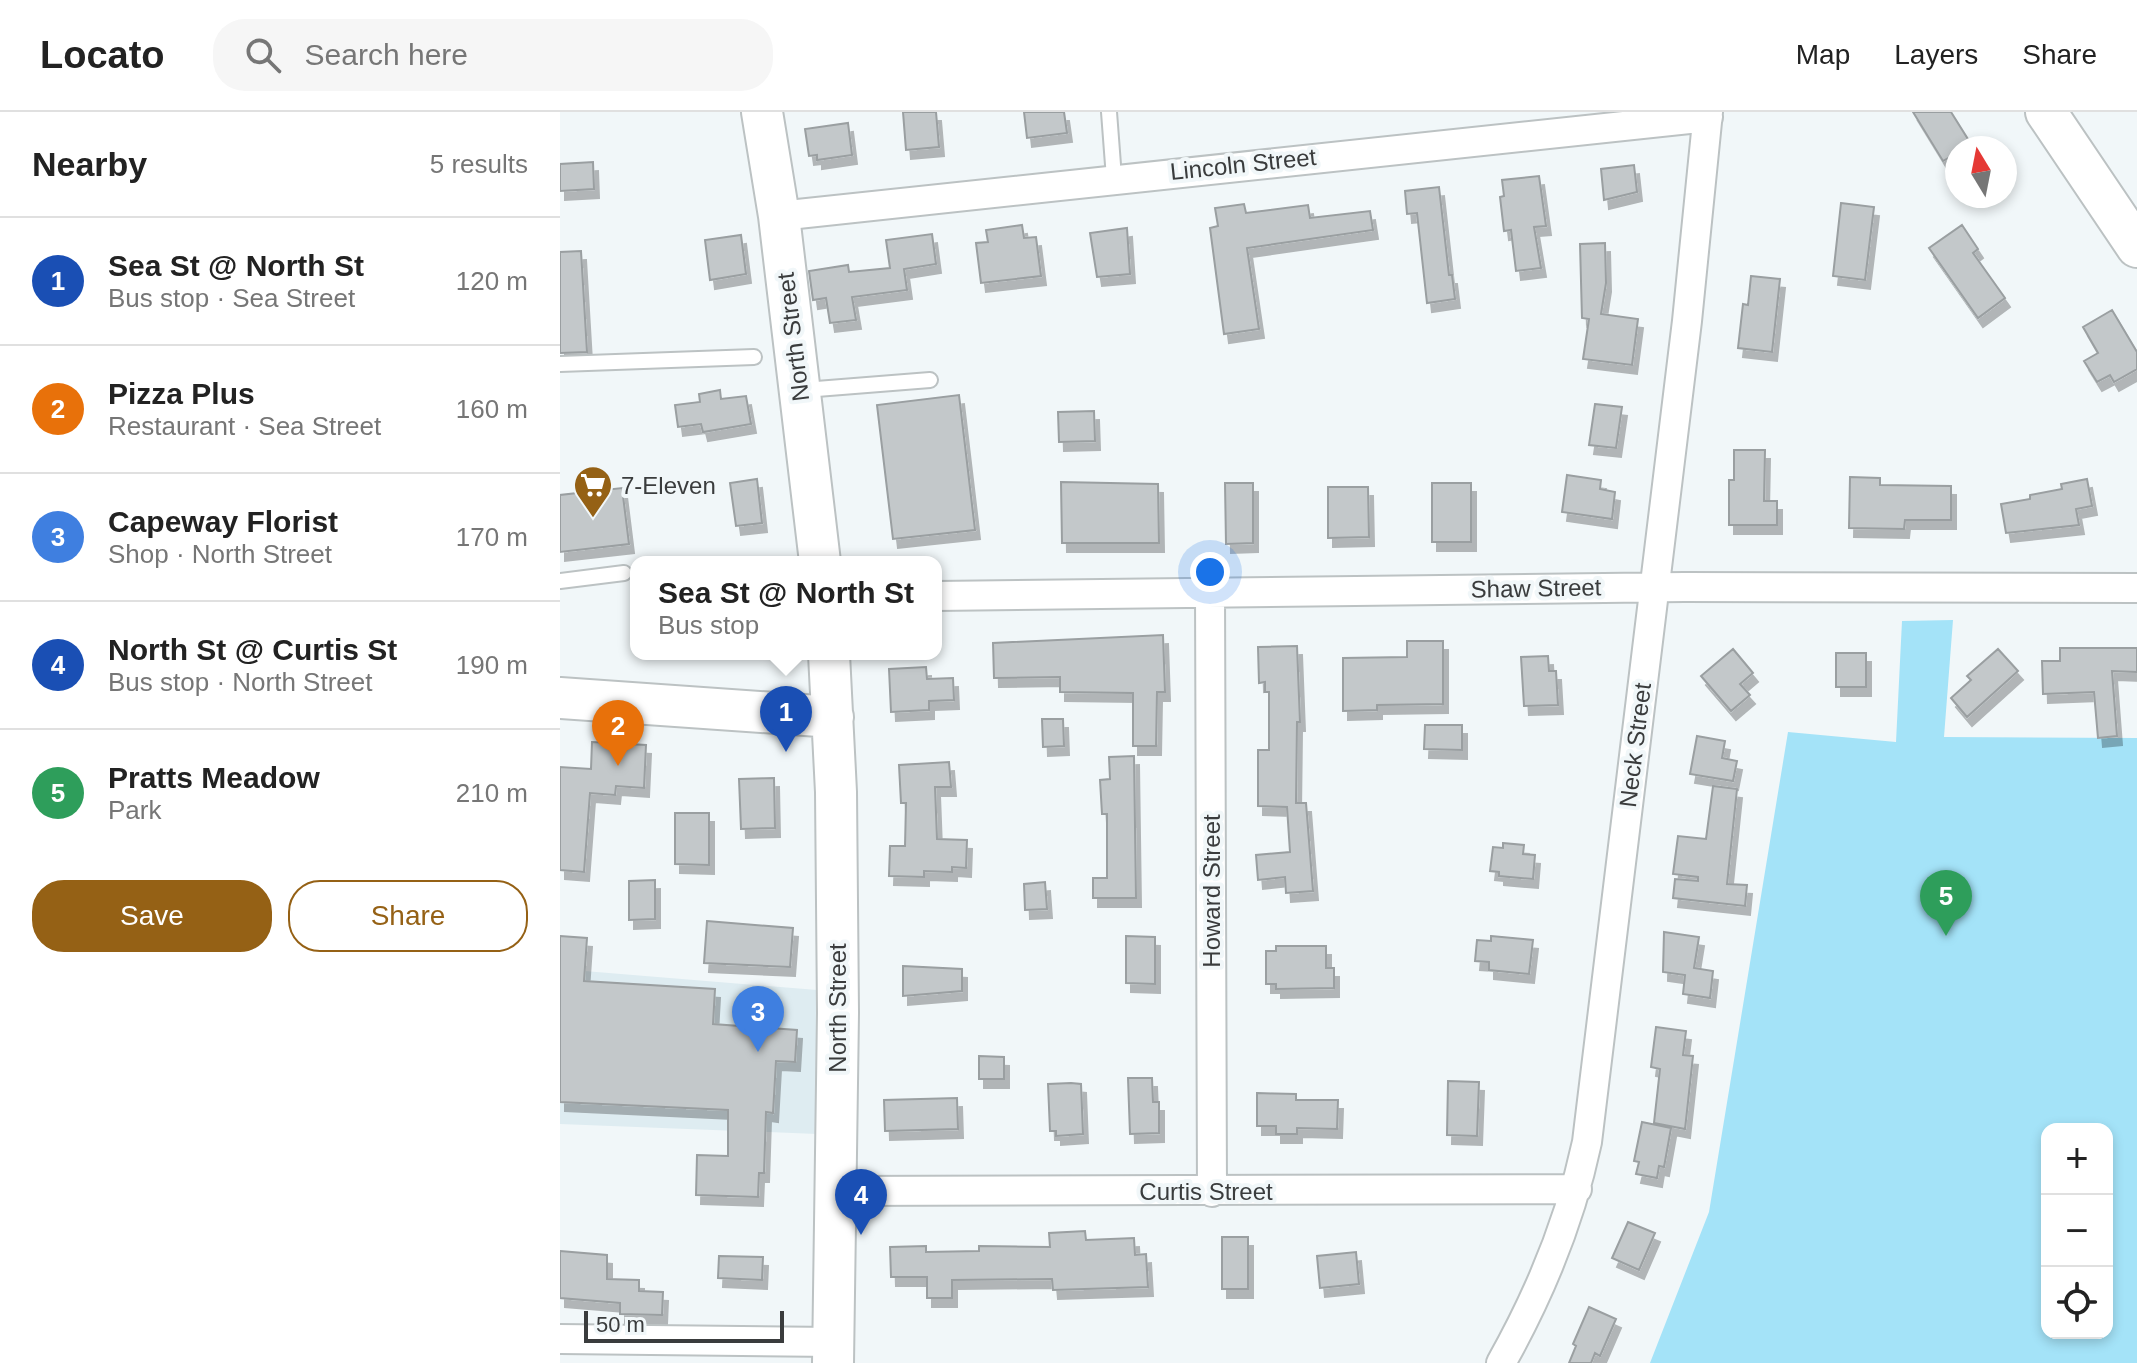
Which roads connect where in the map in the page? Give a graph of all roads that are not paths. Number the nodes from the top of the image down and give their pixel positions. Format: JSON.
{"nodes":[{"id":1,"x":762,"y":112,"type":"edge"},
{"id":2,"x":1109,"y":112,"type":"edge"},
{"id":3,"x":2046,"y":112,"type":"edge"},
{"id":4,"x":1708,"y":114,"type":"edge"},
{"id":5,"x":1114,"y":178,"type":"junction"},
{"id":6,"x":779,"y":216,"type":"junction"},
{"id":7,"x":2137,"y":247,"type":"edge"},
{"id":8,"x":754,"y":357,"type":"dead end"},
{"id":9,"x":560,"y":364,"type":"edge"},
{"id":10,"x":930,"y":380,"type":"dead end"},
{"id":11,"x":799,"y":390,"type":"junction"},
{"id":12,"x":819,"y":556,"type":"edge"},
{"id":13,"x":624,"y":573,"type":"dead end"},
{"id":14,"x":560,"y":581,"type":"edge"},
{"id":15,"x":1653,"y":588,"type":"junction"},
{"id":16,"x":2137,"y":588,"type":"edge"},
{"id":17,"x":1210,"y":591,"type":"junction"},
{"id":18,"x":942,"y":596,"type":"edge"},
{"id":19,"x":829,"y":660,"type":"edge"},
{"id":20,"x":560,"y":698,"type":"edge"},
{"id":21,"x":833,"y":717,"type":"junction"},
{"id":22,"x":1577,"y":1189,"type":"junction"},
{"id":23,"x":836,"y":1191,"type":"junction"},
{"id":24,"x":1212,"y":1192,"type":"junction"},
{"id":25,"x":560,"y":1339,"type":"edge"},
{"id":26,"x":834,"y":1352,"type":"edge"},
{"id":27,"x":1501,"y":1363,"type":"edge"}],
"edges":[{"from":1,"to":6,"type":"street","name":"North Street"},
{"from":2,"to":5,"type":"lane"},
{"from":3,"to":7,"type":"street"},
{"from":4,"to":5,"type":"street","name":"Lincoln Street"},
{"from":4,"to":15,"type":"street","name":"Neck Street"},
{"from":5,"to":6,"type":"street","name":"Lincoln Street"},
{"from":6,"to":11,"type":"street","name":"North Street"},
{"from":8,"to":9,"type":"lane"},
{"from":10,"to":11,"type":"lane"},
{"from":11,"to":12,"type":"street","name":"North Street"},
{"from":13,"to":14,"type":"lane"},
{"from":15,"to":16,"type":"street","name":"Shaw Street"},
{"from":15,"to":17,"type":"street","name":"Shaw Street"},
{"from":15,"to":22,"type":"street","name":"Neck Street"},
{"from":17,"to":18,"type":"street","name":"Shaw Street"},
{"from":17,"to":24,"type":"street","name":"Howard Street"},
{"from":19,"to":21,"type":"street","name":"North Street"},
{"from":20,"to":21,"type":"street"},
{"from":21,"to":23,"type":"street","name":"North Street"},
{"from":22,"to":24,"type":"street","name":"Curtis Street"},
{"from":22,"to":27,"type":"street","name":"Neck Street"},
{"from":23,"to":24,"type":"street","name":"Curtis Street"},
{"from":23,"to":26,"type":"street","name":"North Street"},
{"from":25,"to":26,"type":"street"}]}
